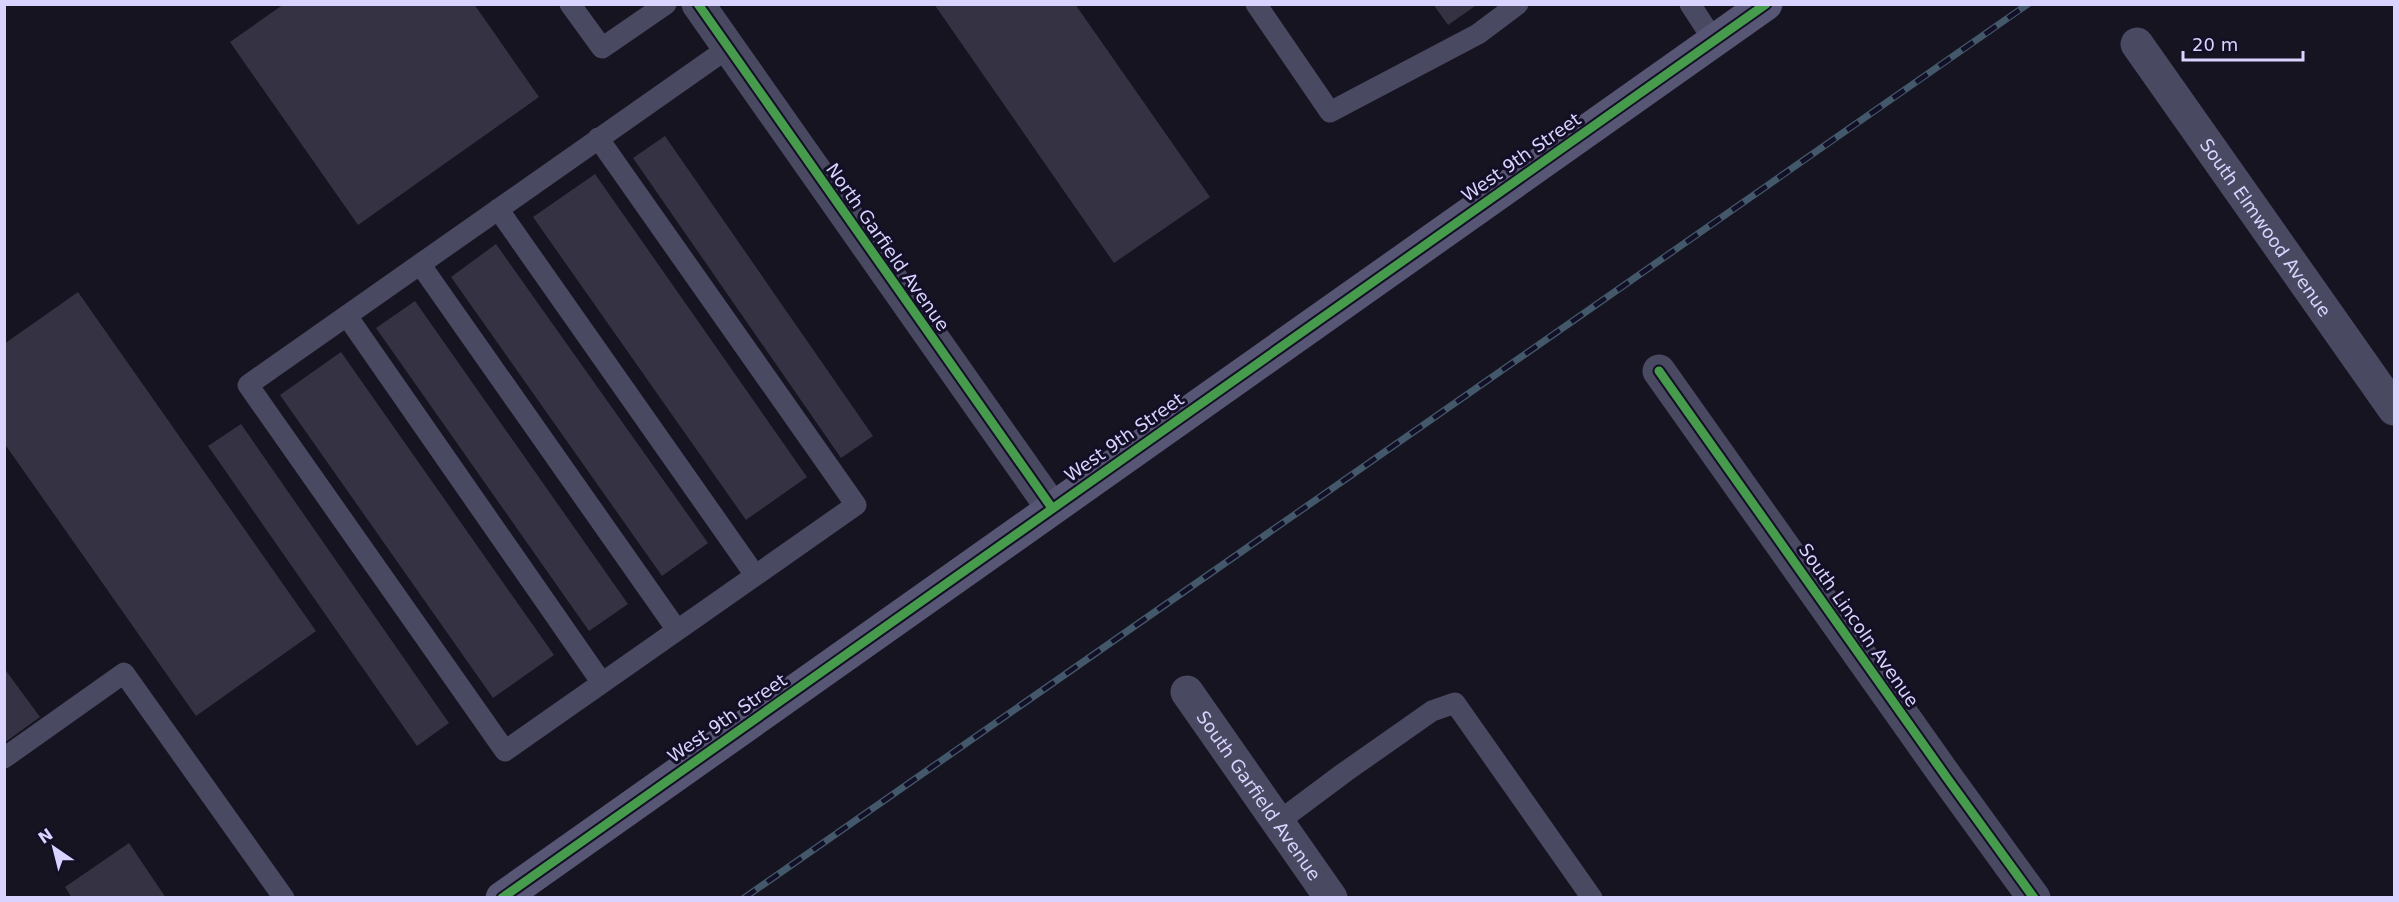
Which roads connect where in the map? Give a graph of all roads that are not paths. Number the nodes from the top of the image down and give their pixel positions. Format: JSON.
{"nodes":[{"id":1,"x":570,"y":4,"type":"edge"},
{"id":2,"x":666,"y":4,"type":"edge"},
{"id":3,"x":698,"y":4,"type":"edge"},
{"id":4,"x":1256,"y":4,"type":"edge"},
{"id":5,"x":1518,"y":4,"type":"edge"},
{"id":6,"x":1690,"y":4,"type":"edge"},
{"id":7,"x":1766,"y":4,"type":"edge"},
{"id":8,"x":1714,"y":41,"type":"junction"},
{"id":9,"x":2137,"y":44,"type":"dead end"},
{"id":10,"x":728,"y":48,"type":"junction"},
{"id":11,"x":598,"y":138,"type":"junction"},
{"id":12,"x":498,"y":209,"type":"junction"},
{"id":13,"x":420,"y":264,"type":"junction"},
{"id":14,"x":347,"y":316,"type":"junction"},
{"id":15,"x":1659,"y":371,"type":"dead end"},
{"id":16,"x":2394,"y":409,"type":"edge"},
{"id":17,"x":1052,"y":508,"type":"junction"},
{"id":18,"x":756,"y":575,"type":"junction"},
{"id":19,"x":677,"y":630,"type":"junction"},
{"id":20,"x":602,"y":683,"type":"junction"},
{"id":21,"x":1187,"y":692,"type":"dead end"},
{"id":22,"x":4,"y":758,"type":"edge"},
{"id":23,"x":1278,"y":822,"type":"junction"},
{"id":24,"x":284,"y":897,"type":"edge"},
{"id":25,"x":502,"y":897,"type":"edge"},
{"id":26,"x":1331,"y":897,"type":"edge"},
{"id":27,"x":1592,"y":897,"type":"edge"},
{"id":28,"x":2034,"y":897,"type":"edge"}],
"edges":[{"from":1,"to":2,"type":"lane"},
{"from":3,"to":10,"type":"street","name":"North Garfield Avenue"},
{"from":4,"to":5,"type":"lane"},
{"from":6,"to":8,"type":"lane"},
{"from":7,"to":8,"type":"street","name":"West 9th Street"},
{"from":8,"to":17,"type":"street","name":"West 9th Street"},
{"from":9,"to":16,"type":"street","name":"South Elmwood Avenue"},
{"from":10,"to":11,"type":"lane"},
{"from":10,"to":17,"type":"street","name":"North Garfield Avenue"},
{"from":11,"to":12,"type":"lane"},
{"from":11,"to":18,"type":"lane"},
{"from":12,"to":13,"type":"lane"},
{"from":12,"to":18,"type":"lane"},
{"from":13,"to":14,"type":"lane"},
{"from":13,"to":19,"type":"lane"},
{"from":14,"to":20,"type":"lane"},
{"from":14,"to":20,"type":"lane"},
{"from":15,"to":28,"type":"street","name":"South Lincoln Avenue"},
{"from":17,"to":25,"type":"street","name":"West 9th Street"},
{"from":18,"to":19,"type":"lane"},
{"from":19,"to":20,"type":"lane"},
{"from":21,"to":23,"type":"street","name":"South Garfield Avenue"},
{"from":22,"to":24,"type":"lane"},
{"from":23,"to":26,"type":"street","name":"South Garfield Avenue"},
{"from":23,"to":27,"type":"lane"}]}
